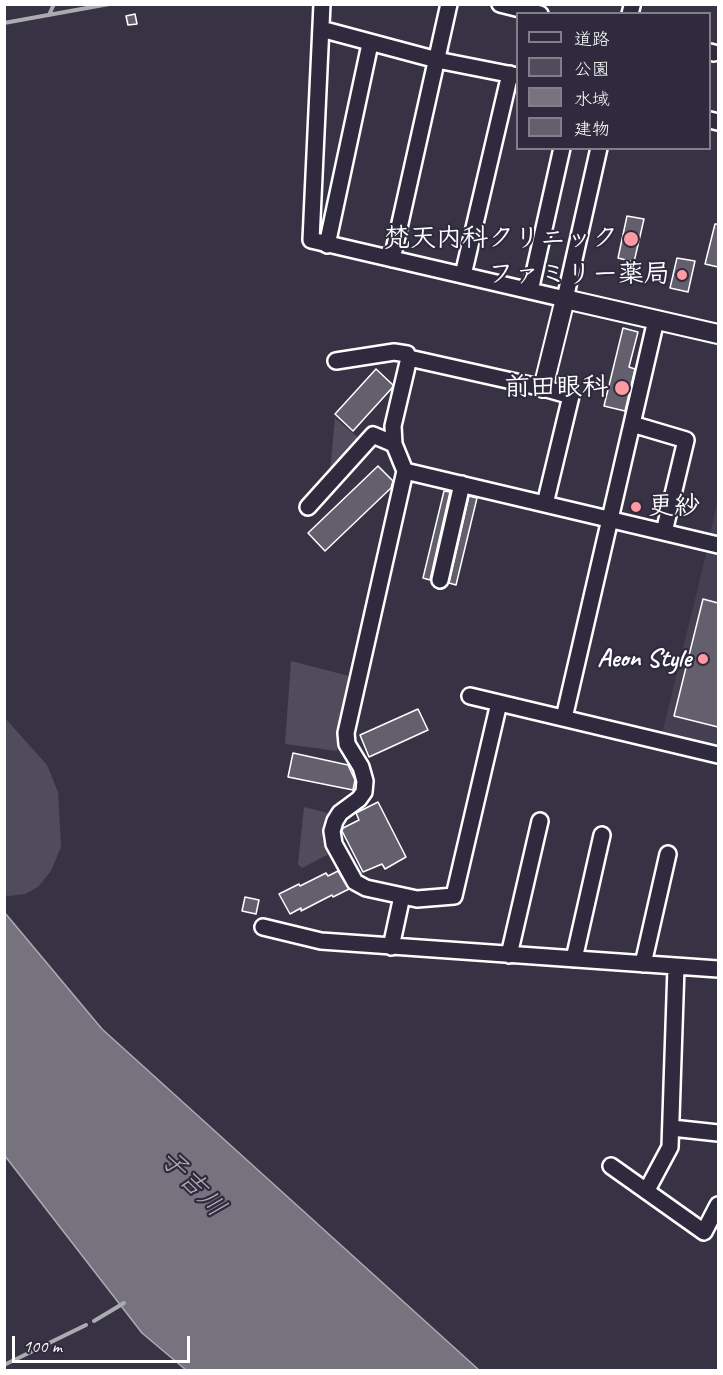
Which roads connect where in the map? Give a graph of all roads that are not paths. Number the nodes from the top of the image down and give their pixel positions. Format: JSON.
{"nodes":[{"id":1,"x":322,"y":4,"type":"edge"},
{"id":2,"x":449,"y":4,"type":"edge"},
{"id":3,"x":500,"y":4,"type":"edge"},
{"id":4,"x":532,"y":12,"type":"edge"},
{"id":5,"x":321,"y":29,"type":"junction"},
{"id":6,"x":370,"y":44,"type":"junction"},
{"id":7,"x":437,"y":60,"type":"junction"},
{"id":8,"x":514,"y":75,"type":"edge"},
{"id":9,"x":562,"y":150,"type":"edge"},
{"id":10,"x":599,"y":150,"type":"edge"},
{"id":11,"x":327,"y":245,"type":"junction"},
{"id":12,"x":392,"y":259,"type":"junction"},
{"id":13,"x":462,"y":275,"type":"junction"},
{"id":14,"x":530,"y":291,"type":"junction"},
{"id":15,"x":565,"y":300,"type":"junction"},
{"id":16,"x":656,"y":320,"type":"junction"},
{"id":17,"x":718,"y":334,"type":"edge"},
{"id":18,"x":409,"y":358,"type":"junction"},
{"id":19,"x":336,"y":361,"type":"dead end"},
{"id":20,"x":543,"y":388,"type":"junction"},
{"id":21,"x":632,"y":424,"type":"junction"},
{"id":22,"x":394,"y":444,"type":"junction"},
{"id":23,"x":405,"y":471,"type":"junction"},
{"id":24,"x":462,"y":484,"type":"junction"},
{"id":25,"x":545,"y":504,"type":"junction"},
{"id":26,"x":308,"y":507,"type":"dead end"},
{"id":27,"x":609,"y":520,"type":"junction"},
{"id":28,"x":664,"y":532,"type":"junction"},
{"id":29,"x":718,"y":545,"type":"edge"},
{"id":30,"x":440,"y":580,"type":"dead end"},
{"id":31,"x":470,"y":696,"type":"dead end"},
{"id":32,"x":499,"y":703,"type":"junction"},
{"id":33,"x":564,"y":718,"type":"junction"},
{"id":34,"x":718,"y":755,"type":"edge"},
{"id":35,"x":540,"y":821,"type":"dead end"},
{"id":36,"x":602,"y":835,"type":"dead end"},
{"id":37,"x":668,"y":854,"type":"dead end"},
{"id":38,"x":402,"y":896,"type":"junction"},
{"id":39,"x":263,"y":927,"type":"dead end"},
{"id":40,"x":391,"y":947,"type":"junction"},
{"id":41,"x":509,"y":955,"type":"junction"},
{"id":42,"x":574,"y":959,"type":"junction"},
{"id":43,"x":643,"y":964,"type":"junction"},
{"id":44,"x":676,"y":967,"type":"junction"},
{"id":45,"x":718,"y":969,"type":"edge"},
{"id":46,"x":672,"y":1128,"type":"junction"},
{"id":47,"x":718,"y":1133,"type":"edge"},
{"id":48,"x":611,"y":1166,"type":"dead end"},
{"id":49,"x":646,"y":1190,"type":"junction"},
{"id":50,"x":718,"y":1205,"type":"edge"}],
"edges":[{"from":1,"to":5,"type":"street"},
{"from":2,"to":7,"type":"street"},
{"from":3,"to":4,"type":"street"},
{"from":5,"to":6,"type":"street"},
{"from":5,"to":11,"type":"street"},
{"from":6,"to":7,"type":"street"},
{"from":6,"to":11,"type":"street"},
{"from":7,"to":8,"type":"street"},
{"from":7,"to":12,"type":"street"},
{"from":8,"to":13,"type":"street"},
{"from":9,"to":14,"type":"street"},
{"from":10,"to":15,"type":"street"},
{"from":11,"to":12,"type":"street"},
{"from":12,"to":13,"type":"street"},
{"from":13,"to":14,"type":"street"},
{"from":14,"to":15,"type":"street"},
{"from":15,"to":16,"type":"street"},
{"from":15,"to":20,"type":"street"},
{"from":16,"to":17,"type":"street"},
{"from":16,"to":21,"type":"street"},
{"from":18,"to":19,"type":"street"},
{"from":18,"to":20,"type":"street"},
{"from":18,"to":22,"type":"street"},
{"from":20,"to":25,"type":"street"},
{"from":21,"to":27,"type":"street"},
{"from":21,"to":28,"type":"street"},
{"from":22,"to":23,"type":"street"},
{"from":22,"to":26,"type":"street"},
{"from":23,"to":24,"type":"street"},
{"from":23,"to":38,"type":"street"},
{"from":24,"to":25,"type":"street"},
{"from":24,"to":30,"type":"street"},
{"from":25,"to":27,"type":"street"},
{"from":27,"to":28,"type":"street"},
{"from":27,"to":33,"type":"street"},
{"from":28,"to":29,"type":"street"},
{"from":31,"to":32,"type":"street"},
{"from":32,"to":33,"type":"street"},
{"from":32,"to":38,"type":"street"},
{"from":33,"to":34,"type":"street"},
{"from":35,"to":41,"type":"street"},
{"from":36,"to":42,"type":"street"},
{"from":37,"to":43,"type":"street"},
{"from":38,"to":40,"type":"street"},
{"from":39,"to":40,"type":"street"},
{"from":40,"to":41,"type":"street"},
{"from":41,"to":42,"type":"street"},
{"from":42,"to":43,"type":"street"},
{"from":43,"to":44,"type":"street"},
{"from":44,"to":45,"type":"street"},
{"from":44,"to":46,"type":"street"},
{"from":46,"to":47,"type":"street"},
{"from":46,"to":49,"type":"street"},
{"from":48,"to":49,"type":"street"},
{"from":49,"to":50,"type":"street"}]}
